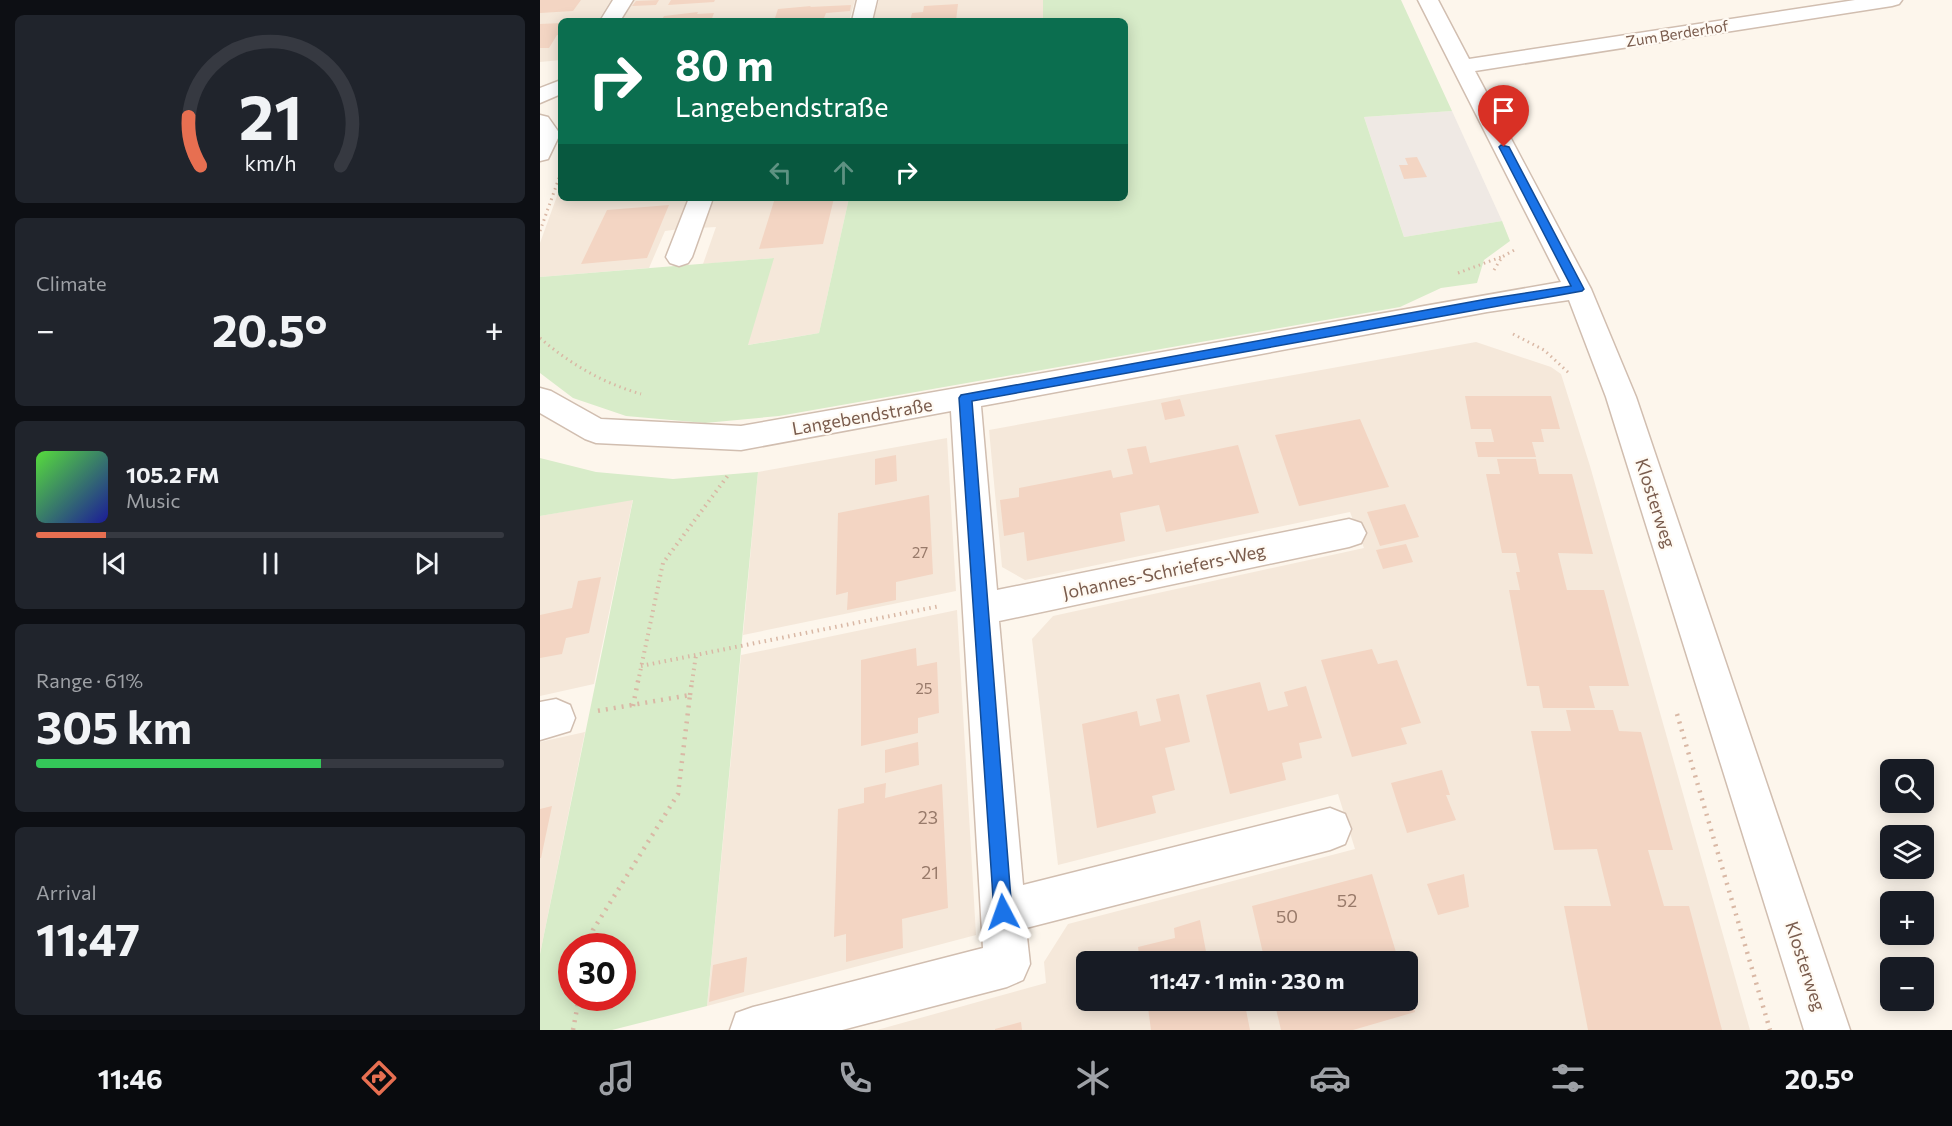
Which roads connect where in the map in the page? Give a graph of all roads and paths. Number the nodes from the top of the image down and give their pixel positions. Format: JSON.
{"nodes":[{"id":1,"x":623,"y":0,"type":"edge"},
{"id":2,"x":867,"y":0,"type":"edge"},
{"id":3,"x":1428,"y":0,"type":"edge"},
{"id":4,"x":1892,"y":0,"type":"edge"},
{"id":5,"x":612,"y":18,"type":"edge"},
{"id":6,"x":863,"y":18,"type":"edge"},
{"id":7,"x":1461,"y":67,"type":"junction"},
{"id":8,"x":558,"y":87,"type":"edge"},
{"id":9,"x":540,"y":96,"type":"edge"},
{"id":10,"x":540,"y":122,"type":"edge"},
{"id":11,"x":540,"y":154,"type":"edge"},
{"id":12,"x":558,"y":182,"type":"edge"},
{"id":13,"x":700,"y":201,"type":"edge"},
{"id":14,"x":540,"y":231,"type":"edge"},
{"id":15,"x":679,"y":257,"type":"dead end"},
{"id":16,"x":1502,"y":257,"type":"dead end"},
{"id":17,"x":1452,"y":275,"type":"dead end"},
{"id":18,"x":1578,"y":289,"type":"junction"},
{"id":19,"x":1509,"y":332,"type":"dead end"},
{"id":20,"x":540,"y":338,"type":"edge"},
{"id":21,"x":1578,"y":380,"type":"dead end"},
{"id":22,"x":645,"y":395,"type":"dead end"},
{"id":23,"x":965,"y":398,"type":"junction"},
{"id":24,"x":540,"y":399,"type":"edge"},
{"id":25,"x":741,"y":438,"type":"junction"},
{"id":26,"x":1348,"y":533,"type":"dead end"},
{"id":27,"x":979,"y":604,"type":"junction"},
{"id":28,"x":696,"y":655,"type":"junction"},
{"id":29,"x":641,"y":666,"type":"junction"},
{"id":30,"x":690,"y":695,"type":"junction"},
{"id":31,"x":1676,"y":711,"type":"dead end"},
{"id":32,"x":1330,"y":829,"type":"dead end"},
{"id":33,"x":1003,"y":912,"type":"junction"},
{"id":34,"x":591,"y":933,"type":"edge"},
{"id":35,"x":577,"y":1011,"type":"edge"},
{"id":36,"x":573,"y":1030,"type":"edge"},
{"id":37,"x":753,"y":1030,"type":"edge"},
{"id":38,"x":1770,"y":1030,"type":"edge"},
{"id":39,"x":1827,"y":1030,"type":"edge"}],
"edges":[{"from":1,"to":5,"type":"street"},
{"from":2,"to":6,"type":"street"},
{"from":3,"to":7,"type":"street","name":"Klosterweg"},
{"from":4,"to":7,"type":"street","name":"Zum Berderhof"},
{"from":7,"to":18,"type":"street","name":"Klosterweg"},
{"from":8,"to":9,"type":"street"},
{"from":10,"to":11,"type":"street"},
{"from":12,"to":14,"type":"path"},
{"from":13,"to":15,"type":"street"},
{"from":16,"to":17,"type":"path"},
{"from":18,"to":23,"type":"street","name":"Langebendstraße"},
{"from":18,"to":39,"type":"street","name":"Klosterweg"},
{"from":19,"to":21,"type":"path"},
{"from":20,"to":22,"type":"path"},
{"from":23,"to":25,"type":"street","name":"Langebendstraße"},
{"from":23,"to":27,"type":"street"},
{"from":24,"to":25,"type":"street","name":"Langebendstraße"},
{"from":25,"to":29,"type":"path"},
{"from":26,"to":27,"type":"street","name":"Johannes-Schriefers-Weg"},
{"from":27,"to":28,"type":"path"},
{"from":27,"to":33,"type":"street"},
{"from":28,"to":29,"type":"path"},
{"from":28,"to":30,"type":"path"},
{"from":29,"to":30,"type":"path"},
{"from":30,"to":34,"type":"path"},
{"from":31,"to":38,"type":"path"},
{"from":32,"to":33,"type":"street"},
{"from":33,"to":37,"type":"street"},
{"from":35,"to":36,"type":"path"}]}
